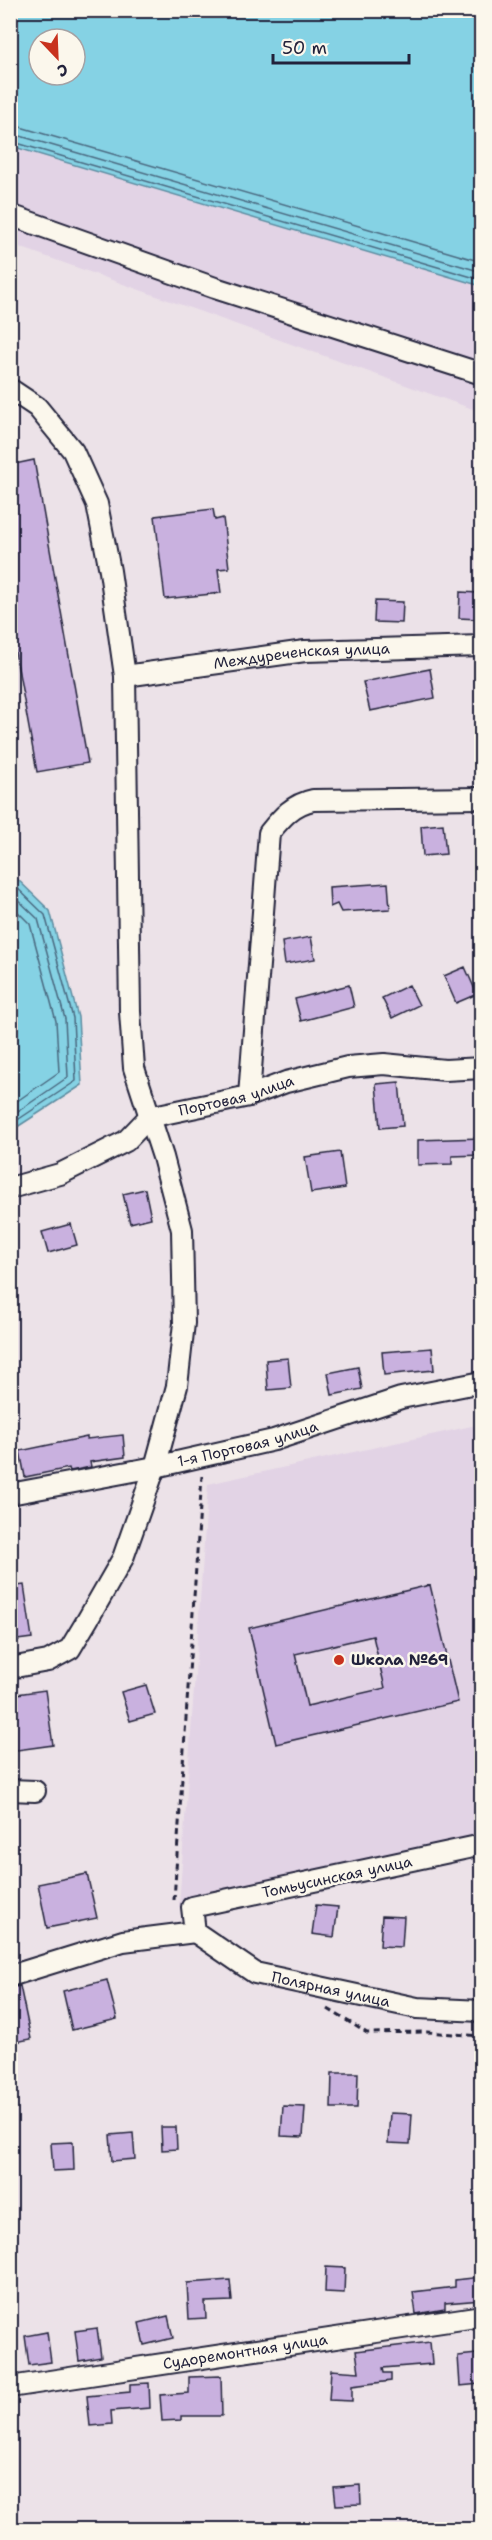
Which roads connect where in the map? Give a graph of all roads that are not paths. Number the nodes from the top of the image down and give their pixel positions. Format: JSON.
{"nodes":[{"id":1,"x":10,"y":215,"type":"edge"},
{"id":2,"x":482,"y":375,"type":"edge"},
{"id":3,"x":10,"y":389,"type":"edge"},
{"id":4,"x":482,"y":646,"type":"edge"},
{"id":5,"x":125,"y":676,"type":"junction"},
{"id":6,"x":482,"y":798,"type":"edge"},
{"id":7,"x":482,"y":1068,"type":"edge"},
{"id":8,"x":249,"y":1096,"type":"junction"},
{"id":9,"x":149,"y":1117,"type":"junction"},
{"id":10,"x":10,"y":1188,"type":"edge"},
{"id":11,"x":482,"y":1382,"type":"edge"},
{"id":12,"x":155,"y":1467,"type":"junction"},
{"id":13,"x":10,"y":1494,"type":"edge"},
{"id":14,"x":10,"y":1668,"type":"edge"},
{"id":15,"x":10,"y":1790,"type":"edge"},
{"id":16,"x":36,"y":1791,"type":"dead end"},
{"id":17,"x":482,"y":1845,"type":"edge"},
{"id":18,"x":195,"y":1932,"type":"junction"},
{"id":19,"x":10,"y":1976,"type":"edge"},
{"id":20,"x":482,"y":2011,"type":"edge"},
{"id":21,"x":482,"y":2316,"type":"edge"},
{"id":22,"x":10,"y":2387,"type":"edge"}],
"edges":[{"from":1,"to":2,"type":"street"},
{"from":3,"to":5,"type":"street"},
{"from":4,"to":5,"type":"street","name":"Междуреченская улица"},
{"from":5,"to":9,"type":"street"},
{"from":6,"to":8,"type":"street"},
{"from":7,"to":8,"type":"street","name":"Портовая улица"},
{"from":8,"to":9,"type":"street","name":"Портовая улица"},
{"from":9,"to":10,"type":"street"},
{"from":9,"to":12,"type":"street"},
{"from":11,"to":12,"type":"street","name":"1-я Портовая улица"},
{"from":12,"to":13,"type":"street","name":"1-я Портовая улица"},
{"from":12,"to":14,"type":"street"},
{"from":15,"to":16,"type":"street"},
{"from":17,"to":18,"type":"street","name":"Томьусинская улица"},
{"from":18,"to":19,"type":"street"},
{"from":18,"to":20,"type":"street","name":"Полярная улица"},
{"from":21,"to":22,"type":"street","name":"Судоремонтная улица"}]}
